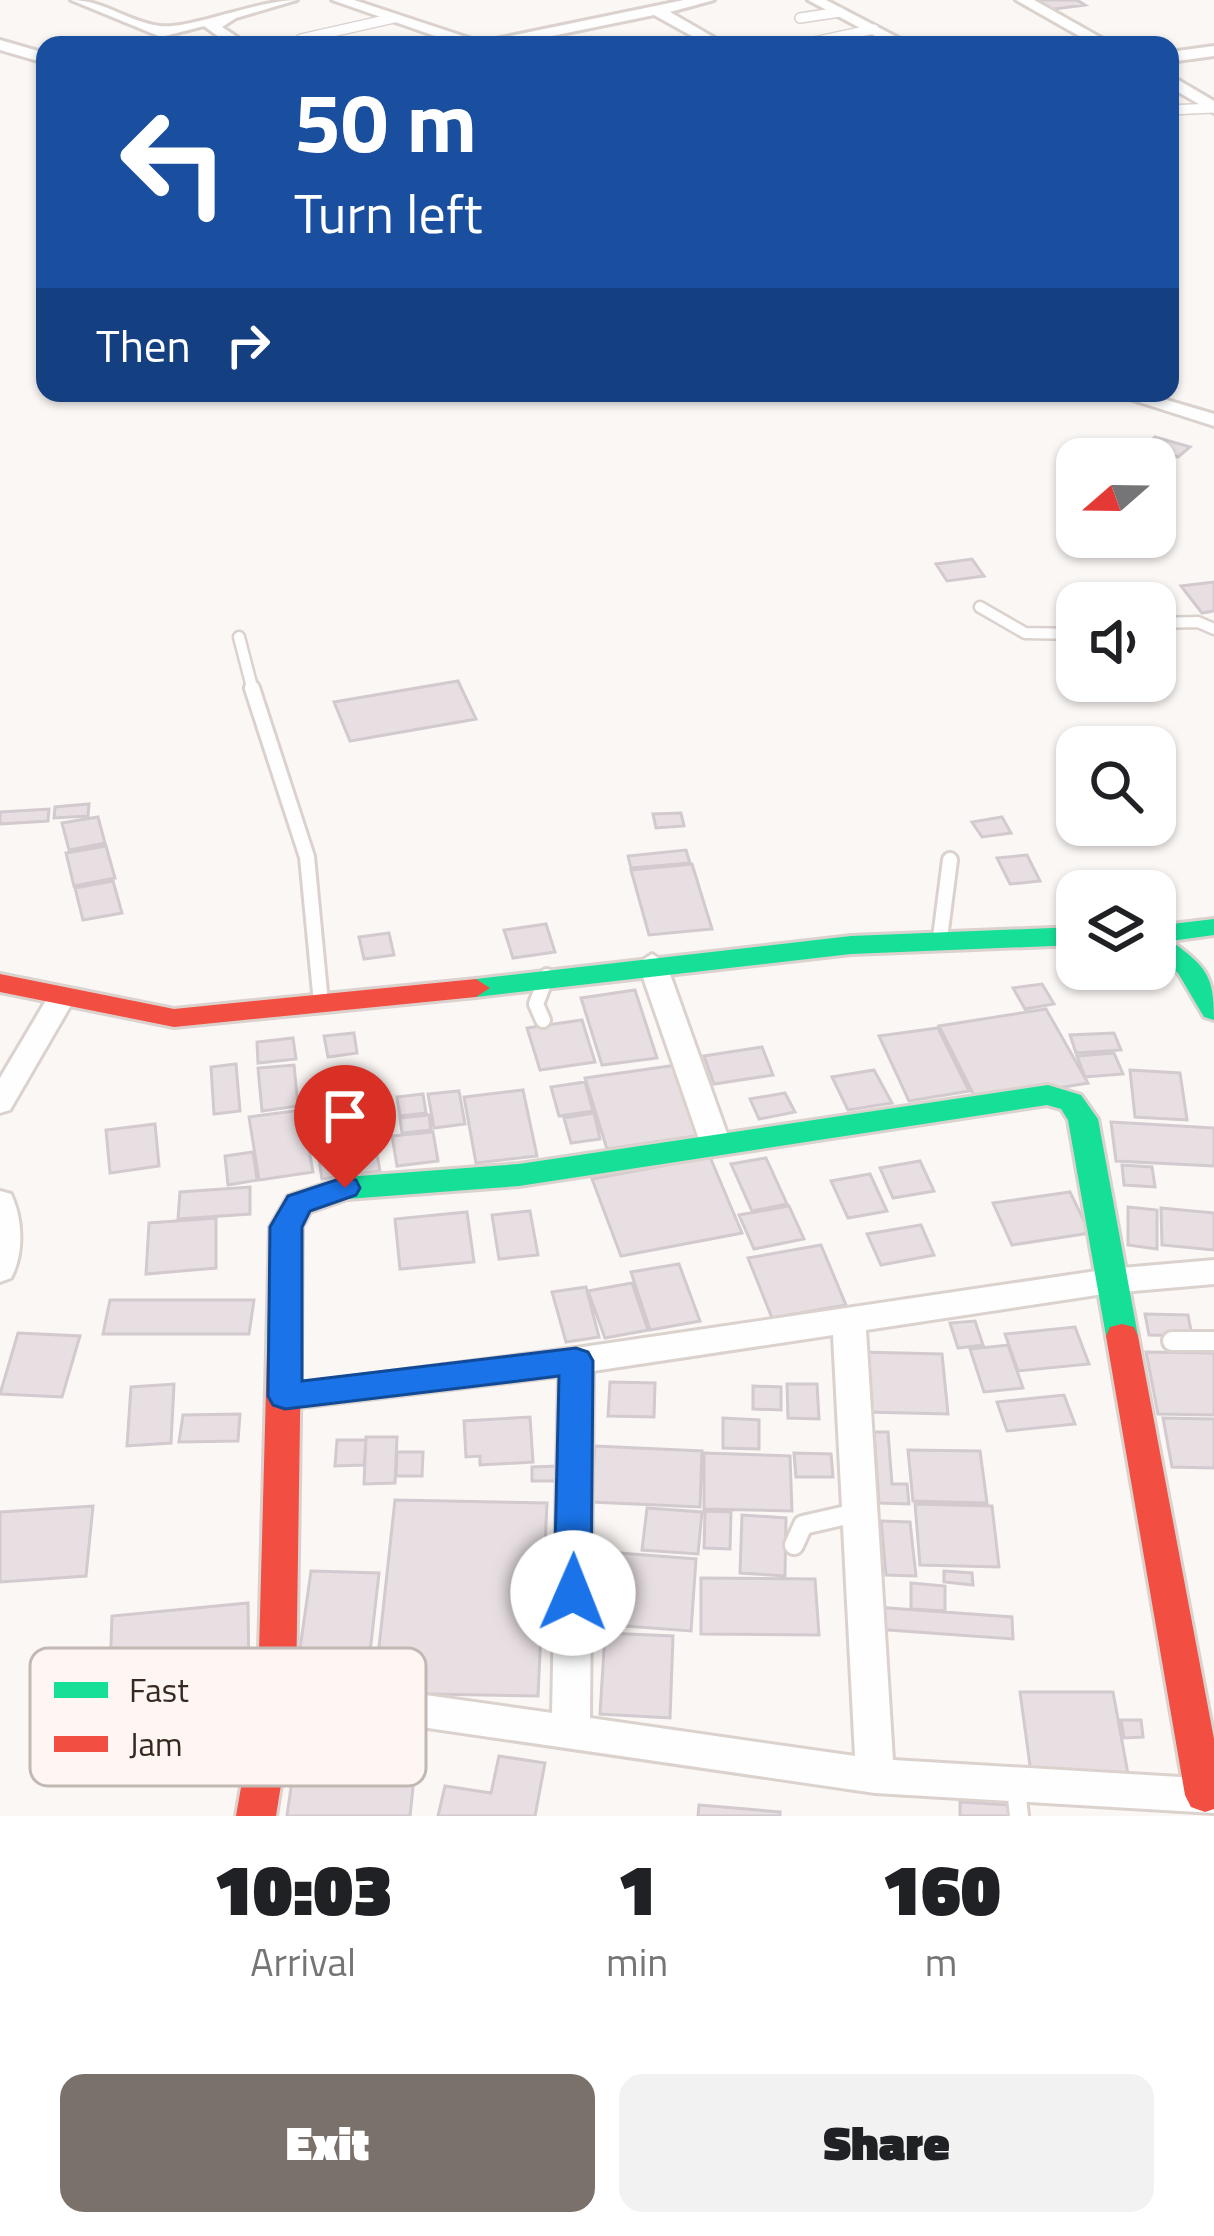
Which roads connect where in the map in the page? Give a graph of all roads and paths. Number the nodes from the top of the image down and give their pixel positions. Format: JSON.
{"nodes":[{"id":1,"x":78,"y":0,"type":"edge"},
{"id":2,"x":202,"y":0,"type":"edge"},
{"id":3,"x":290,"y":0,"type":"edge"},
{"id":4,"x":339,"y":0,"type":"edge"},
{"id":5,"x":707,"y":0,"type":"edge"},
{"id":6,"x":814,"y":0,"type":"edge"},
{"id":7,"x":1023,"y":0,"type":"edge"},
{"id":8,"x":656,"y":10,"type":"junction"},
{"id":9,"x":840,"y":12,"type":"junction"},
{"id":10,"x":236,"y":14,"type":"junction"},
{"id":11,"x":394,"y":18,"type":"junction"},
{"id":12,"x":800,"y":18,"type":"dead end"},
{"id":13,"x":879,"y":32,"type":"junction"},
{"id":14,"x":221,"y":36,"type":"edge"},
{"id":15,"x":314,"y":36,"type":"edge"},
{"id":16,"x":449,"y":36,"type":"edge"},
{"id":17,"x":530,"y":36,"type":"edge"},
{"id":18,"x":703,"y":36,"type":"edge"},
{"id":19,"x":855,"y":36,"type":"edge"},
{"id":20,"x":868,"y":36,"type":"edge"},
{"id":21,"x":887,"y":36,"type":"edge"},
{"id":22,"x":1089,"y":36,"type":"edge"},
{"id":23,"x":0,"y":45,"type":"edge"},
{"id":24,"x":1214,"y":51,"type":"edge"},
{"id":25,"x":36,"y":55,"type":"edge"},
{"id":26,"x":1179,"y":56,"type":"edge"},
{"id":27,"x":0,"y":57,"type":"edge"},
{"id":28,"x":36,"y":67,"type":"edge"},
{"id":29,"x":1179,"y":86,"type":"edge"},
{"id":30,"x":1214,"y":108,"type":"edge"},
{"id":31,"x":1179,"y":110,"type":"edge"},
{"id":32,"x":1179,"y":394,"type":"edge"},
{"id":33,"x":1152,"y":402,"type":"edge"},
{"id":34,"x":1214,"y":404,"type":"edge"},
{"id":35,"x":1214,"y":420,"type":"edge"},
{"id":36,"x":980,"y":607,"type":"dead end"},
{"id":37,"x":1176,"y":623,"type":"edge"},
{"id":38,"x":1214,"y":629,"type":"edge"},
{"id":39,"x":1056,"y":635,"type":"edge"},
{"id":40,"x":239,"y":637,"type":"dead end"},
{"id":41,"x":950,"y":860,"type":"dead end"},
{"id":42,"x":1214,"y":927,"type":"edge"},
{"id":43,"x":1176,"y":935,"type":"edge"},
{"id":44,"x":1056,"y":936,"type":"edge"},
{"id":45,"x":940,"y":938,"type":"junction"},
{"id":46,"x":1176,"y":957,"type":"edge"},
{"id":47,"x":652,"y":963,"type":"junction"},
{"id":48,"x":548,"y":976,"type":"junction"},
{"id":49,"x":0,"y":983,"type":"edge"},
{"id":50,"x":1212,"y":997,"type":"edge"},
{"id":51,"x":61,"y":998,"type":"junction"},
{"id":52,"x":321,"y":1003,"type":"junction"},
{"id":53,"x":543,"y":1020,"type":"dead end"},
{"id":54,"x":0,"y":1102,"type":"edge"},
{"id":55,"x":716,"y":1142,"type":"junction"},
{"id":56,"x":0,"y":1202,"type":"edge"},
{"id":57,"x":0,"y":1270,"type":"edge"},
{"id":58,"x":1214,"y":1272,"type":"edge"},
{"id":59,"x":1110,"y":1281,"type":"junction"},
{"id":60,"x":849,"y":1319,"type":"junction"},
{"id":61,"x":1172,"y":1341,"type":"dead end"},
{"id":62,"x":1214,"y":1341,"type":"edge"},
{"id":63,"x":576,"y":1361,"type":"junction"},
{"id":64,"x":285,"y":1396,"type":"junction"},
{"id":65,"x":860,"y":1512,"type":"junction"},
{"id":66,"x":794,"y":1545,"type":"dead end"},
{"id":67,"x":279,"y":1648,"type":"edge"},
{"id":68,"x":426,"y":1712,"type":"edge"},
{"id":69,"x":571,"y":1733,"type":"junction"},
{"id":70,"x":874,"y":1776,"type":"junction"},
{"id":71,"x":261,"y":1786,"type":"edge"},
{"id":72,"x":1209,"y":1795,"type":"edge"},
{"id":73,"x":1017,"y":1802,"type":"edge"},
{"id":74,"x":256,"y":1816,"type":"edge"}],
"edges":[{"from":1,"to":10,"type":"street"},
{"from":2,"to":10,"type":"street"},
{"from":3,"to":10,"type":"street"},
{"from":4,"to":11,"type":"street"},
{"from":5,"to":8,"type":"street"},
{"from":6,"to":9,"type":"street"},
{"from":7,"to":22,"type":"street"},
{"from":8,"to":17,"type":"street"},
{"from":8,"to":18,"type":"street"},
{"from":9,"to":12,"type":"lane"},
{"from":9,"to":13,"type":"street"},
{"from":10,"to":14,"type":"street"},
{"from":11,"to":15,"type":"lane"},
{"from":11,"to":16,"type":"street"},
{"from":13,"to":19,"type":"lane"},
{"from":13,"to":20,"type":"lane"},
{"from":13,"to":21,"type":"street"},
{"from":23,"to":25,"type":"street"},
{"from":24,"to":26,"type":"street"},
{"from":27,"to":28,"type":"street"},
{"from":29,"to":30,"type":"street"},
{"from":30,"to":31,"type":"lane"},
{"from":32,"to":34,"type":"street"},
{"from":33,"to":35,"type":"street"},
{"from":36,"to":39,"type":"lane"},
{"from":37,"to":38,"type":"lane"},
{"from":40,"to":52,"type":"lane"},
{"from":41,"to":45,"type":"lane"},
{"from":42,"to":43,"type":"street"},
{"from":44,"to":45,"type":"street"},
{"from":45,"to":47,"type":"street"},
{"from":46,"to":50,"type":"street"},
{"from":47,"to":48,"type":"street"},
{"from":47,"to":55,"type":"street"},
{"from":48,"to":52,"type":"street"},
{"from":48,"to":53,"type":"lane"},
{"from":49,"to":51,"type":"street"},
{"from":51,"to":52,"type":"street"},
{"from":51,"to":54,"type":"street"},
{"from":55,"to":59,"type":"street"},
{"from":55,"to":64,"type":"street"},
{"from":56,"to":57,"type":"street"},
{"from":58,"to":59,"type":"street"},
{"from":59,"to":60,"type":"street"},
{"from":59,"to":72,"type":"street"},
{"from":60,"to":63,"type":"street"},
{"from":60,"to":65,"type":"street"},
{"from":61,"to":62,"type":"lane"},
{"from":63,"to":64,"type":"street"},
{"from":63,"to":69,"type":"street"},
{"from":64,"to":67,"type":"street"},
{"from":65,"to":66,"type":"lane"},
{"from":65,"to":70,"type":"street"},
{"from":68,"to":69,"type":"street"},
{"from":69,"to":70,"type":"street"},
{"from":70,"to":73,"type":"street"},
{"from":71,"to":74,"type":"street"},
{"from":72,"to":73,"type":"street"}]}
